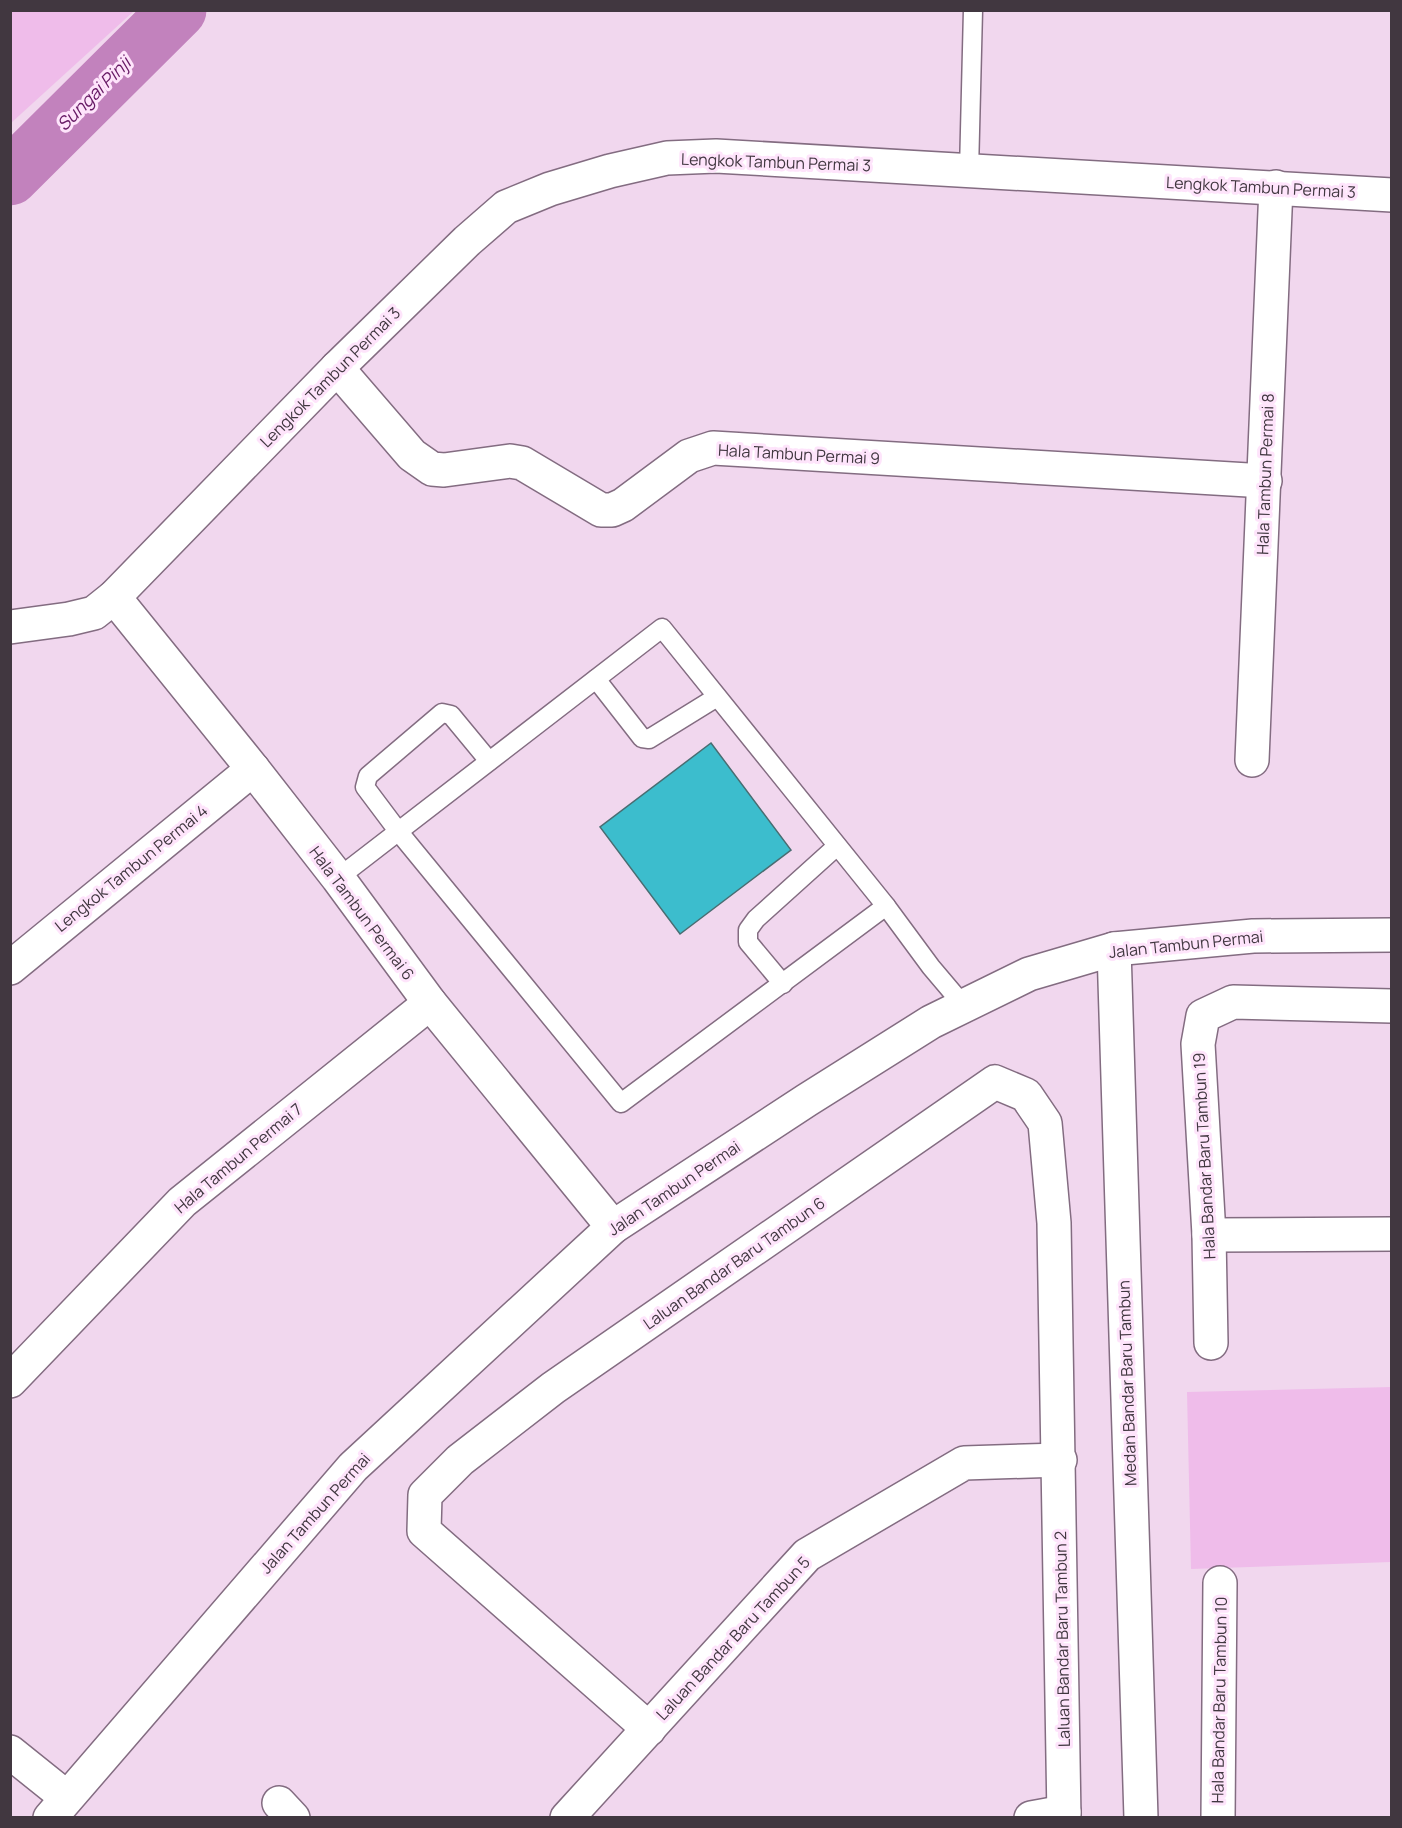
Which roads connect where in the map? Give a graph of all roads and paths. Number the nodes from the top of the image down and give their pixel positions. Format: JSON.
{"nodes":[{"id":1,"x":973,"y":10,"type":"edge"},
{"id":2,"x":969,"y":171,"type":"junction"},
{"id":3,"x":1276,"y":187,"type":"junction"},
{"id":4,"x":1392,"y":195,"type":"edge"},
{"id":5,"x":337,"y":368,"type":"junction"},
{"id":6,"x":1265,"y":481,"type":"junction"},
{"id":7,"x":114,"y":597,"type":"junction"},
{"id":8,"x":10,"y":627,"type":"edge"},
{"id":9,"x":596,"y":679,"type":"junction"},
{"id":10,"x":717,"y":697,"type":"junction"},
{"id":11,"x":1252,"y":760,"type":"dead end"},
{"id":12,"x":489,"y":761,"type":"junction"},
{"id":13,"x":253,"y":769,"type":"junction"},
{"id":14,"x":398,"y":831,"type":"junction"},
{"id":15,"x":837,"y":846,"type":"junction"},
{"id":16,"x":338,"y":878,"type":"junction"},
{"id":17,"x":886,"y":906,"type":"junction"},
{"id":18,"x":1392,"y":935,"type":"edge"},
{"id":19,"x":1114,"y":949,"type":"junction"},
{"id":20,"x":13,"y":959,"type":"edge"},
{"id":21,"x":783,"y":984,"type":"junction"},
{"id":22,"x":430,"y":1003,"type":"junction"},
{"id":23,"x":964,"y":1006,"type":"junction"},
{"id":24,"x":1392,"y":1006,"type":"edge"},
{"id":25,"x":613,"y":1227,"type":"junction"},
{"id":26,"x":1392,"y":1234,"type":"edge"},
{"id":27,"x":1209,"y":1235,"type":"junction"},
{"id":28,"x":1211,"y":1344,"type":"dead end"},
{"id":29,"x":10,"y":1381,"type":"edge"},
{"id":30,"x":1060,"y":1460,"type":"junction"},
{"id":31,"x":1220,"y":1583,"type":"dead end"},
{"id":32,"x":649,"y":1729,"type":"junction"},
{"id":33,"x":10,"y":1752,"type":"edge"},
{"id":34,"x":58,"y":1807,"type":"edge"},
{"id":35,"x":1064,"y":1815,"type":"edge"},
{"id":36,"x":567,"y":1818,"type":"edge"},
{"id":37,"x":1031,"y":1818,"type":"edge"},
{"id":38,"x":1141,"y":1818,"type":"edge"},
{"id":39,"x":1218,"y":1818,"type":"edge"}],
"edges":[{"from":1,"to":2,"type":"lane"},
{"from":2,"to":3,"type":"street","name":"Lengkok Tambun Permai 3"},
{"from":2,"to":5,"type":"street","name":"Lengkok Tambun Permai 3"},
{"from":3,"to":4,"type":"street","name":"Lengkok Tambun Permai 3"},
{"from":3,"to":6,"type":"street","name":"Hala Tambun Permai 8"},
{"from":5,"to":6,"type":"street","name":"Hala Tambun Permai 9"},
{"from":5,"to":7,"type":"street","name":"Lengkok Tambun Permai 3"},
{"from":6,"to":11,"type":"street","name":"Hala Tambun Permai 8"},
{"from":7,"to":8,"type":"street","name":"Lengkok Tambun Permai 3"},
{"from":7,"to":13,"type":"street","name":"Hala Tambun Permai 6"},
{"from":9,"to":10,"type":"lane"},
{"from":9,"to":10,"type":"lane"},
{"from":9,"to":12,"type":"lane"},
{"from":10,"to":15,"type":"lane"},
{"from":12,"to":14,"type":"lane"},
{"from":12,"to":14,"type":"lane"},
{"from":13,"to":16,"type":"street","name":"Hala Tambun Permai 6"},
{"from":13,"to":20,"type":"street","name":"Lengkok Tambun Permai 4"},
{"from":14,"to":16,"type":"lane"},
{"from":14,"to":21,"type":"lane"},
{"from":15,"to":17,"type":"lane"},
{"from":15,"to":21,"type":"lane"},
{"from":16,"to":22,"type":"street","name":"Hala Tambun Permai 6"},
{"from":17,"to":21,"type":"lane"},
{"from":17,"to":23,"type":"lane"},
{"from":18,"to":19,"type":"street","name":"Jalan Tambun Permai"},
{"from":19,"to":23,"type":"street","name":"Jalan Tambun Permai"},
{"from":19,"to":38,"type":"street","name":"Medan Bandar Baru Tambun"},
{"from":22,"to":25,"type":"street","name":"Hala Tambun Permai 6"},
{"from":22,"to":29,"type":"street","name":"Hala Tambun Permai 7"},
{"from":23,"to":25,"type":"street","name":"Jalan Tambun Permai"},
{"from":24,"to":27,"type":"street","name":"Hala Bandar Baru Tambun 19"},
{"from":25,"to":34,"type":"street","name":"Jalan Tambun Permai"},
{"from":26,"to":27,"type":"street"},
{"from":27,"to":28,"type":"street","name":"Hala Bandar Baru Tambun 19"},
{"from":30,"to":32,"type":"street","name":"Laluan Bandar Baru Tambun 5"},
{"from":30,"to":32,"type":"street","name":"Laluan Bandar Baru Tambun 6"},
{"from":30,"to":35,"type":"street","name":"Laluan Bandar Baru Tambun 2"},
{"from":31,"to":39,"type":"street","name":"Hala Bandar Baru Tambun 10"},
{"from":32,"to":36,"type":"street","name":"Laluan Bandar Baru Tambun 5"},
{"from":33,"to":34,"type":"street"},
{"from":35,"to":37,"type":"street"}]}
